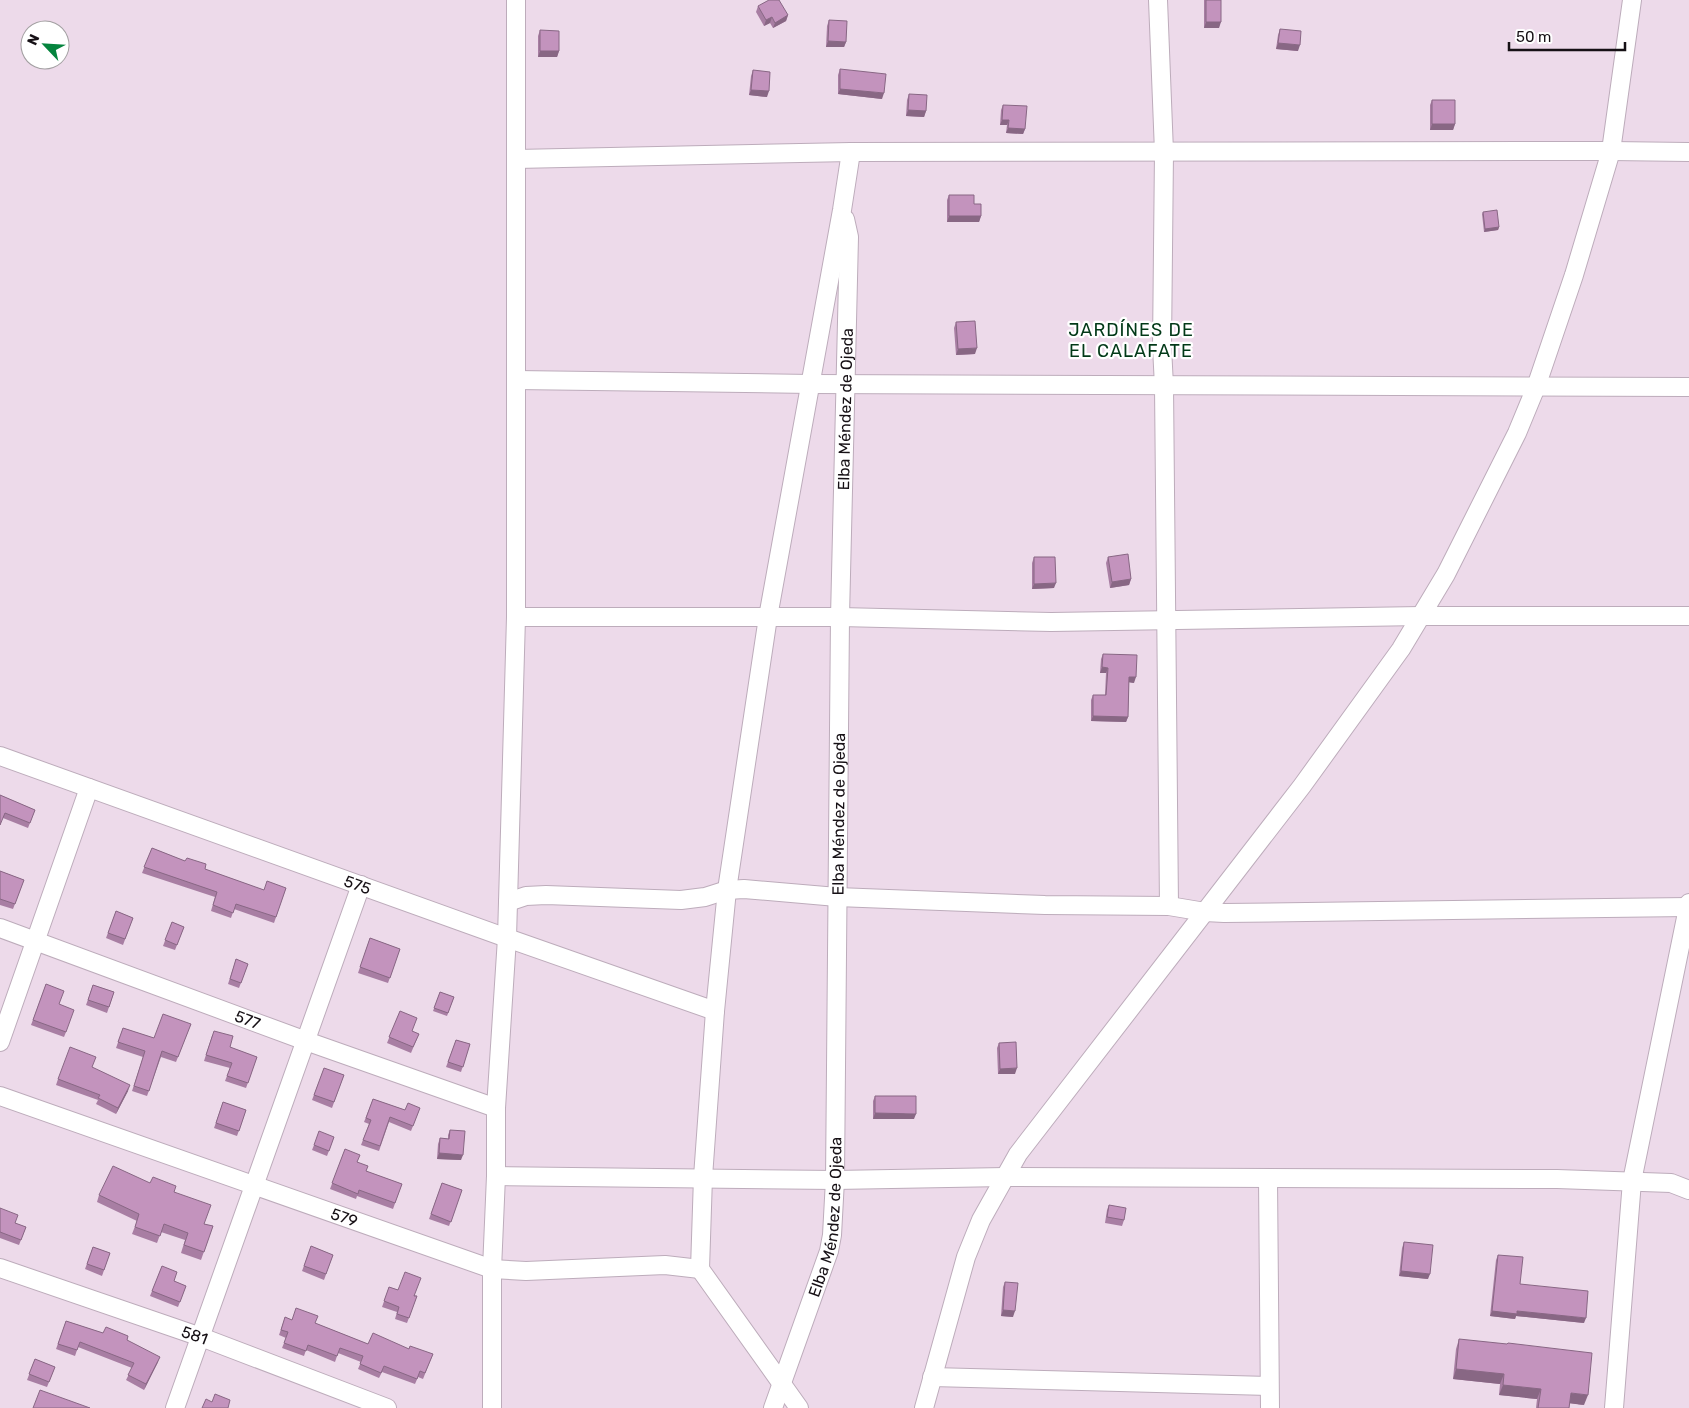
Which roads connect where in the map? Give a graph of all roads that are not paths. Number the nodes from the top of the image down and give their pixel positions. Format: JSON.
{"nodes":[{"id":1,"x":516,"y":0,"type":"edge"},
{"id":2,"x":1158,"y":0,"type":"edge"},
{"id":3,"x":1632,"y":0,"type":"edge"},
{"id":4,"x":1611,"y":151,"type":"junction"},
{"id":5,"x":851,"y":152,"type":"junction"},
{"id":6,"x":1164,"y":152,"type":"junction"},
{"id":7,"x":1689,"y":152,"type":"edge"},
{"id":8,"x":516,"y":159,"type":"junction"},
{"id":9,"x":842,"y":210,"type":"junction"},
{"id":10,"x":516,"y":380,"type":"junction"},
{"id":11,"x":811,"y":384,"type":"junction"},
{"id":12,"x":846,"y":384,"type":"junction"},
{"id":13,"x":1164,"y":386,"type":"junction"},
{"id":14,"x":1536,"y":387,"type":"junction"},
{"id":15,"x":1689,"y":387,"type":"edge"},
{"id":16,"x":516,"y":616,"type":"junction"},
{"id":17,"x":1421,"y":616,"type":"junction"},
{"id":18,"x":1689,"y":616,"type":"edge"},
{"id":19,"x":768,"y":617,"type":"junction"},
{"id":20,"x":840,"y":617,"type":"junction"},
{"id":21,"x":1167,"y":620,"type":"junction"},
{"id":22,"x":0,"y":756,"type":"edge"},
{"id":23,"x":89,"y":788,"type":"junction"},
{"id":24,"x":361,"y":885,"type":"junction"},
{"id":25,"x":727,"y":890,"type":"junction"},
{"id":26,"x":837,"y":897,"type":"junction"},
{"id":27,"x":508,"y":902,"type":"junction"},
{"id":28,"x":1689,"y":905,"type":"edge"},
{"id":29,"x":1169,"y":906,"type":"junction"},
{"id":30,"x":1205,"y":912,"type":"junction"},
{"id":31,"x":0,"y":928,"type":"edge"},
{"id":32,"x":507,"y":938,"type":"junction"},
{"id":33,"x":35,"y":941,"type":"junction"},
{"id":34,"x":715,"y":1011,"type":"junction"},
{"id":35,"x":306,"y":1041,"type":"junction"},
{"id":36,"x":0,"y":1042,"type":"edge"},
{"id":37,"x":0,"y":1096,"type":"edge"},
{"id":38,"x":496,"y":1108,"type":"junction"},
{"id":39,"x":496,"y":1176,"type":"junction"},
{"id":40,"x":703,"y":1177,"type":"junction"},
{"id":41,"x":1005,"y":1177,"type":"junction"},
{"id":42,"x":1268,"y":1178,"type":"junction"},
{"id":43,"x":835,"y":1180,"type":"junction"},
{"id":44,"x":1632,"y":1181,"type":"junction"},
{"id":45,"x":1685,"y":1183,"type":"edge"},
{"id":46,"x":254,"y":1186,"type":"junction"},
{"id":47,"x":0,"y":1268,"type":"edge"},
{"id":48,"x":492,"y":1269,"type":"junction"},
{"id":49,"x":700,"y":1269,"type":"junction"},
{"id":50,"x":201,"y":1338,"type":"junction"},
{"id":51,"x":932,"y":1377,"type":"junction"},
{"id":52,"x":781,"y":1383,"type":"junction"},
{"id":53,"x":1269,"y":1386,"type":"junction"},
{"id":54,"x":175,"y":1408,"type":"edge"},
{"id":55,"x":387,"y":1408,"type":"edge"},
{"id":56,"x":492,"y":1408,"type":"edge"},
{"id":57,"x":773,"y":1408,"type":"edge"},
{"id":58,"x":799,"y":1408,"type":"edge"},
{"id":59,"x":924,"y":1408,"type":"edge"},
{"id":60,"x":1270,"y":1408,"type":"edge"},
{"id":61,"x":1614,"y":1408,"type":"edge"}],
"edges":[{"from":1,"to":8,"type":"street"},
{"from":2,"to":6,"type":"street"},
{"from":3,"to":4,"type":"street"},
{"from":4,"to":6,"type":"street"},
{"from":4,"to":7,"type":"street"},
{"from":4,"to":14,"type":"street"},
{"from":5,"to":6,"type":"street"},
{"from":5,"to":8,"type":"street"},
{"from":5,"to":9,"type":"street"},
{"from":6,"to":13,"type":"street"},
{"from":8,"to":10,"type":"street"},
{"from":9,"to":11,"type":"street"},
{"from":9,"to":12,"type":"street","name":"Elba Méndez de Ojeda"},
{"from":10,"to":11,"type":"street"},
{"from":10,"to":16,"type":"street"},
{"from":11,"to":12,"type":"street"},
{"from":11,"to":19,"type":"street"},
{"from":12,"to":13,"type":"street"},
{"from":12,"to":20,"type":"street","name":"Elba Méndez de Ojeda"},
{"from":13,"to":14,"type":"street"},
{"from":13,"to":21,"type":"street"},
{"from":14,"to":15,"type":"street"},
{"from":14,"to":17,"type":"street"},
{"from":16,"to":19,"type":"street"},
{"from":16,"to":27,"type":"street"},
{"from":17,"to":18,"type":"street"},
{"from":17,"to":21,"type":"street"},
{"from":17,"to":30,"type":"street"},
{"from":19,"to":20,"type":"street"},
{"from":19,"to":25,"type":"street"},
{"from":20,"to":21,"type":"street"},
{"from":20,"to":26,"type":"street","name":"Elba Méndez de Ojeda"},
{"from":21,"to":29,"type":"street"},
{"from":22,"to":23,"type":"street","name":"575"},
{"from":23,"to":24,"type":"street","name":"575"},
{"from":23,"to":33,"type":"street"},
{"from":24,"to":32,"type":"street","name":"575"},
{"from":24,"to":35,"type":"street"},
{"from":25,"to":26,"type":"street"},
{"from":25,"to":27,"type":"street"},
{"from":25,"to":34,"type":"street"},
{"from":26,"to":29,"type":"street"},
{"from":26,"to":43,"type":"street","name":"Elba Méndez de Ojeda"},
{"from":27,"to":32,"type":"street"},
{"from":28,"to":30,"type":"street"},
{"from":28,"to":44,"type":"street"},
{"from":29,"to":30,"type":"street"},
{"from":30,"to":41,"type":"street"},
{"from":31,"to":33,"type":"street","name":"577"},
{"from":32,"to":34,"type":"street","name":"575"},
{"from":32,"to":38,"type":"street"},
{"from":33,"to":35,"type":"street","name":"577"},
{"from":33,"to":36,"type":"street"},
{"from":34,"to":40,"type":"street"},
{"from":35,"to":38,"type":"street","name":"577"},
{"from":35,"to":46,"type":"street"},
{"from":37,"to":46,"type":"street","name":"579"},
{"from":38,"to":39,"type":"street"},
{"from":39,"to":40,"type":"street"},
{"from":39,"to":48,"type":"street"},
{"from":40,"to":43,"type":"street"},
{"from":40,"to":49,"type":"street"},
{"from":41,"to":42,"type":"street"},
{"from":41,"to":43,"type":"street"},
{"from":41,"to":51,"type":"street"},
{"from":42,"to":44,"type":"street"},
{"from":42,"to":53,"type":"street"},
{"from":43,"to":52,"type":"street","name":"Elba Méndez de Ojeda"},
{"from":44,"to":45,"type":"street"},
{"from":44,"to":61,"type":"street"},
{"from":46,"to":48,"type":"street","name":"579"},
{"from":46,"to":50,"type":"street"},
{"from":47,"to":50,"type":"street","name":"581"},
{"from":48,"to":49,"type":"street","name":"579"},
{"from":48,"to":56,"type":"street"},
{"from":49,"to":52,"type":"street"},
{"from":50,"to":54,"type":"street"},
{"from":50,"to":55,"type":"street","name":"581"},
{"from":51,"to":53,"type":"street"},
{"from":51,"to":59,"type":"street"},
{"from":52,"to":57,"type":"street","name":"Elba Méndez de Ojeda"},
{"from":52,"to":58,"type":"street"},
{"from":53,"to":60,"type":"street"}]}
